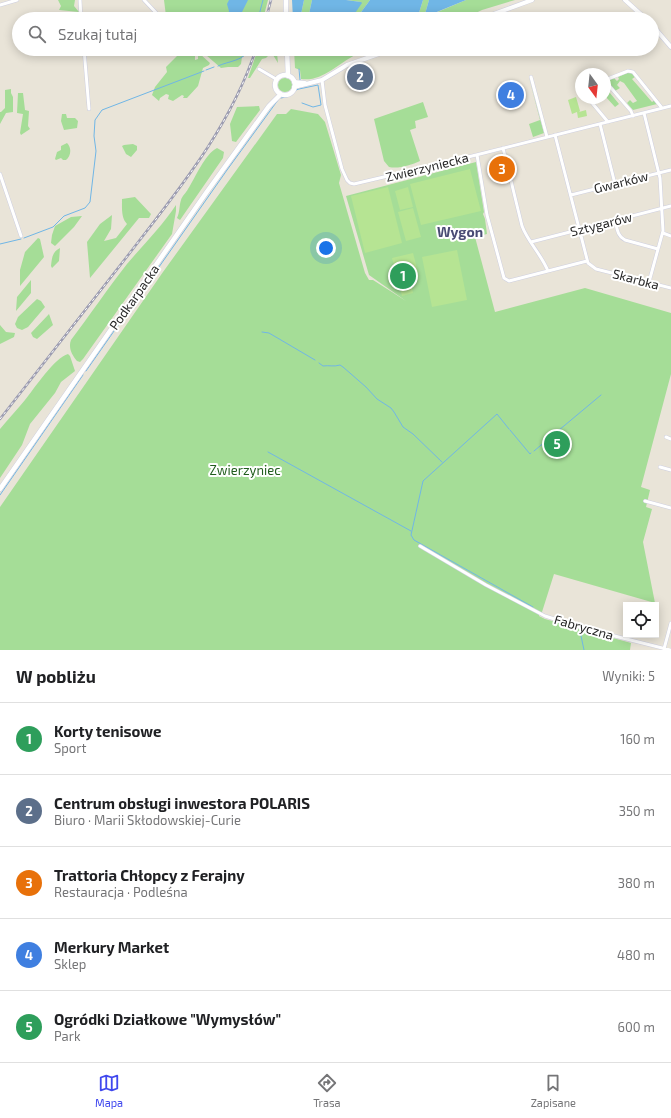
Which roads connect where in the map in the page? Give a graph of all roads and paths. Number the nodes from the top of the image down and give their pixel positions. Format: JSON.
{"nodes":[{"id":1,"x":17,"y":0,"type":"edge"},
{"id":2,"x":80,"y":0,"type":"edge"},
{"id":3,"x":144,"y":0,"type":"edge"},
{"id":4,"x":286,"y":0,"type":"edge"},
{"id":5,"x":532,"y":0,"type":"edge"},
{"id":6,"x":625,"y":0,"type":"edge"},
{"id":7,"x":0,"y":5,"type":"edge"},
{"id":8,"x":81,"y":12,"type":"edge"},
{"id":9,"x":155,"y":12,"type":"edge"},
{"id":10,"x":286,"y":12,"type":"edge"},
{"id":11,"x":499,"y":12,"type":"edge"},
{"id":12,"x":638,"y":12,"type":"edge"},
{"id":13,"x":659,"y":34,"type":"edge"},
{"id":14,"x":671,"y":47,"type":"edge"},
{"id":15,"x":85,"y":56,"type":"edge"},
{"id":16,"x":288,"y":56,"type":"edge"},
{"id":17,"x":373,"y":56,"type":"edge"},
{"id":18,"x":259,"y":69,"type":"dead end"},
{"id":19,"x":286,"y":76,"type":"junction"},
{"id":20,"x":531,"y":77,"type":"dead end"},
{"id":21,"x":611,"y":78,"type":"edge"},
{"id":22,"x":276,"y":79,"type":"junction"},
{"id":23,"x":322,"y":80,"type":"junction"},
{"id":24,"x":294,"y":84,"type":"junction"},
{"id":25,"x":611,"y":87,"type":"edge"},
{"id":26,"x":279,"y":93,"type":"junction"},
{"id":27,"x":593,"y":104,"type":"edge"},
{"id":28,"x":671,"y":106,"type":"edge"},
{"id":29,"x":662,"y":108,"type":"junction"},
{"id":30,"x":89,"y":109,"type":"dead end"},
{"id":31,"x":644,"y":113,"type":"junction"},
{"id":32,"x":633,"y":116,"type":"junction"},
{"id":33,"x":608,"y":122,"type":"junction"},
{"id":34,"x":600,"y":124,"type":"junction"},
{"id":35,"x":555,"y":135,"type":"junction"},
{"id":36,"x":547,"y":137,"type":"junction"},
{"id":37,"x":503,"y":148,"type":"junction"},
{"id":38,"x":477,"y":155,"type":"junction"},
{"id":39,"x":671,"y":170,"type":"edge"},
{"id":40,"x":659,"y":173,"type":"junction"},
{"id":41,"x":0,"y":174,"type":"edge"},
{"id":42,"x":615,"y":184,"type":"junction"},
{"id":43,"x":570,"y":195,"type":"junction"},
{"id":44,"x":671,"y":206,"type":"edge"},
{"id":45,"x":662,"y":208,"type":"junction"},
{"id":46,"x":615,"y":220,"type":"junction"},
{"id":47,"x":579,"y":229,"type":"junction"},
{"id":48,"x":663,"y":233,"type":"junction"},
{"id":49,"x":21,"y":236,"type":"dead end"},
{"id":50,"x":671,"y":236,"type":"edge"},
{"id":51,"x":531,"y":242,"type":"junction"},
{"id":52,"x":658,"y":249,"type":"junction"},
{"id":53,"x":587,"y":261,"type":"junction"},
{"id":54,"x":548,"y":271,"type":"junction"},
{"id":55,"x":649,"y":282,"type":"junction"},
{"id":56,"x":671,"y":288,"type":"edge"},
{"id":57,"x":666,"y":437,"type":"dead end"},
{"id":58,"x":671,"y":439,"type":"edge"},
{"id":59,"x":660,"y":467,"type":"dead end"},
{"id":60,"x":671,"y":470,"type":"edge"},
{"id":61,"x":0,"y":489,"type":"edge"},
{"id":62,"x":645,"y":502,"type":"dead end"},
{"id":63,"x":671,"y":508,"type":"edge"},
{"id":64,"x":420,"y":546,"type":"dead end"},
{"id":65,"x":671,"y":623,"type":"edge"},
{"id":66,"x":655,"y":648,"type":"edge"},
{"id":67,"x":664,"y":649,"type":"junction"},
{"id":68,"x":670,"y":650,"type":"edge"}],
"edges":[{"from":1,"to":7,"type":"street"},
{"from":2,"to":8,"type":"street"},
{"from":3,"to":9,"type":"street"},
{"from":4,"to":10,"type":"main road"},
{"from":5,"to":11,"type":"street"},
{"from":6,"to":12,"type":"street"},
{"from":13,"to":14,"type":"street"},
{"from":15,"to":30,"type":"street"},
{"from":16,"to":19,"type":"main road"},
{"from":17,"to":23,"type":"street"},
{"from":18,"to":22,"type":"street"},
{"from":19,"to":22,"type":"main road"},
{"from":19,"to":24,"type":"main road"},
{"from":20,"to":36,"type":"street"},
{"from":21,"to":29,"type":"street"},
{"from":22,"to":26,"type":"main road"},
{"from":23,"to":24,"type":"street"},
{"from":23,"to":38,"type":"street","name":"Zwierzyniecka"},
{"from":24,"to":26,"type":"main road"},
{"from":25,"to":32,"type":"street"},
{"from":26,"to":61,"type":"main road","name":"Podkarpacka"},
{"from":27,"to":33,"type":"street"},
{"from":28,"to":29,"type":"street","name":"Zwierzyniecka"},
{"from":29,"to":31,"type":"street","name":"Zwierzyniecka"},
{"from":31,"to":32,"type":"street","name":"Zwierzyniecka"},
{"from":31,"to":40,"type":"street"},
{"from":32,"to":33,"type":"street","name":"Zwierzyniecka"},
{"from":33,"to":34,"type":"street","name":"Zwierzyniecka"},
{"from":34,"to":35,"type":"street","name":"Zwierzyniecka"},
{"from":34,"to":42,"type":"street"},
{"from":35,"to":36,"type":"street","name":"Zwierzyniecka"},
{"from":35,"to":43,"type":"street"},
{"from":36,"to":37,"type":"street","name":"Zwierzyniecka"},
{"from":37,"to":38,"type":"street","name":"Zwierzyniecka"},
{"from":37,"to":51,"type":"street"},
{"from":38,"to":54,"type":"street"},
{"from":39,"to":40,"type":"street","name":"Gwarków"},
{"from":40,"to":42,"type":"street","name":"Gwarków"},
{"from":40,"to":45,"type":"street"},
{"from":41,"to":49,"type":"street"},
{"from":42,"to":43,"type":"street","name":"Gwarków"},
{"from":43,"to":47,"type":"street"},
{"from":44,"to":45,"type":"street","name":"Sztygarów"},
{"from":45,"to":46,"type":"street","name":"Sztygarów"},
{"from":45,"to":48,"type":"street"},
{"from":46,"to":47,"type":"street","name":"Sztygarów"},
{"from":46,"to":52,"type":"street"},
{"from":47,"to":51,"type":"street","name":"Sztygarów"},
{"from":47,"to":53,"type":"street"},
{"from":48,"to":50,"type":"street"},
{"from":48,"to":52,"type":"street"},
{"from":51,"to":54,"type":"street"},
{"from":52,"to":55,"type":"street"},
{"from":53,"to":54,"type":"street"},
{"from":53,"to":55,"type":"street","name":"Skarbka"},
{"from":55,"to":56,"type":"street","name":"Skarbka"},
{"from":57,"to":58,"type":"street"},
{"from":59,"to":60,"type":"street"},
{"from":62,"to":63,"type":"street"},
{"from":64,"to":66,"type":"street","name":"Fabryczna"},
{"from":65,"to":67,"type":"street"},
{"from":66,"to":67,"type":"street","name":"Fabryczna"},
{"from":67,"to":68,"type":"street","name":"Fabryczna"}]}
